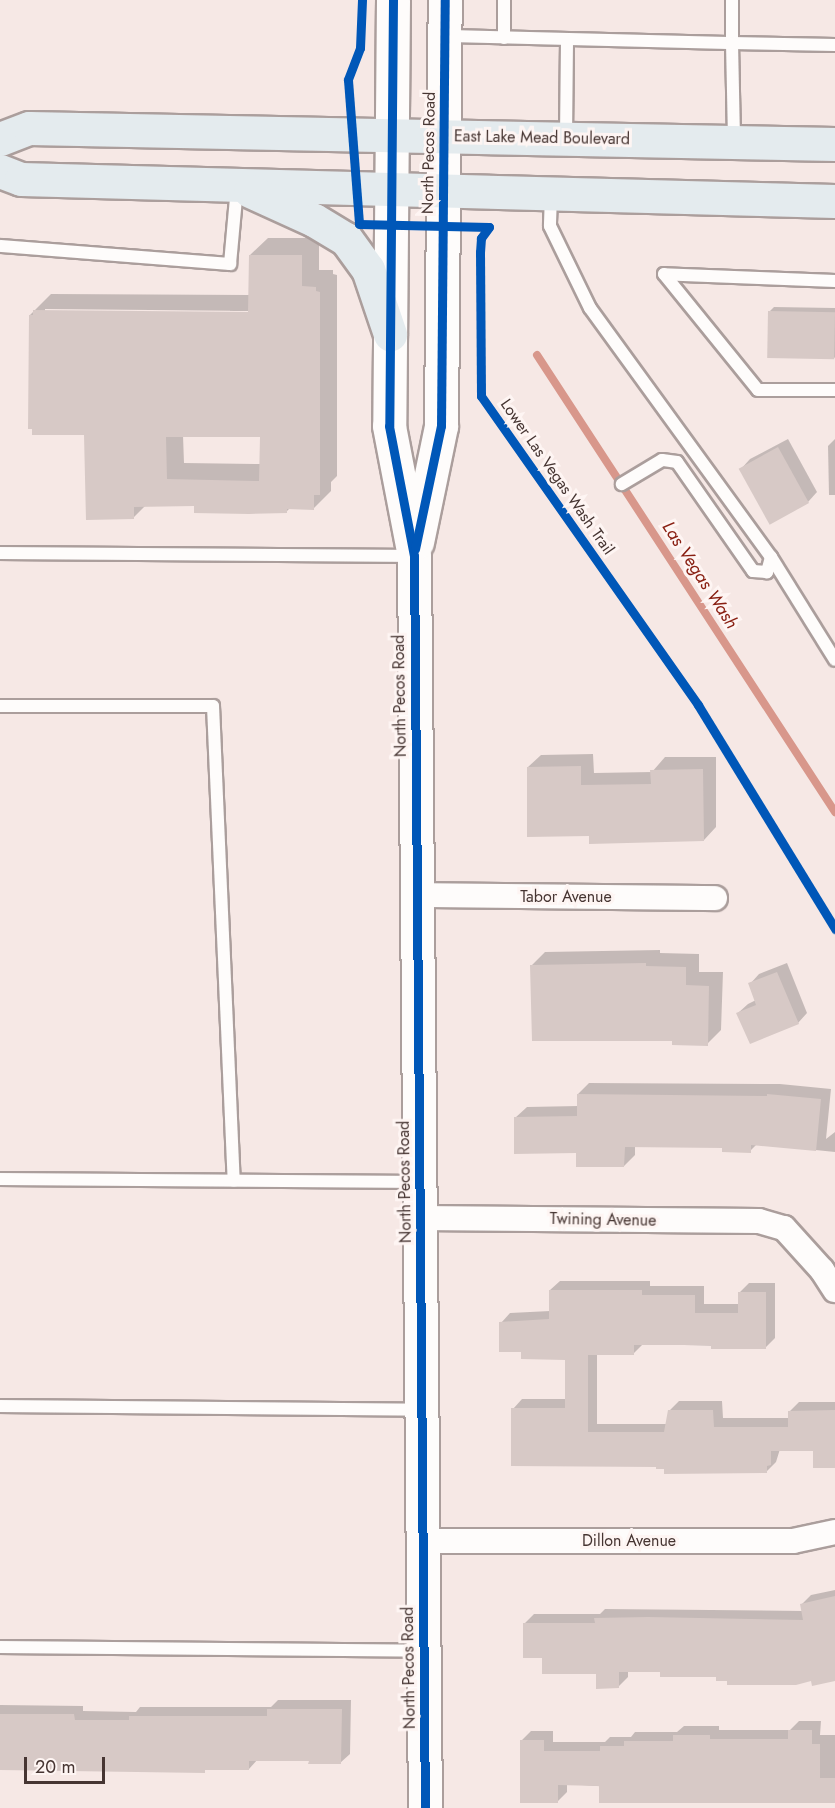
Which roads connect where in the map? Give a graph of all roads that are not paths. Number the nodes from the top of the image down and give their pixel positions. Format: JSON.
{"nodes":[{"id":1,"x":393,"y":0,"type":"edge"},
{"id":2,"x":445,"y":0,"type":"edge"},
{"id":3,"x":504,"y":0,"type":"edge"},
{"id":4,"x":732,"y":0,"type":"edge"},
{"id":5,"x":445,"y":36,"type":"junction"},
{"id":6,"x":504,"y":38,"type":"junction"},
{"id":7,"x":567,"y":39,"type":"junction"},
{"id":8,"x":732,"y":43,"type":"junction"},
{"id":9,"x":835,"y":45,"type":"edge"},
{"id":10,"x":392,"y":135,"type":"junction"},
{"id":11,"x":445,"y":136,"type":"junction"},
{"id":12,"x":0,"y":139,"type":"edge"},
{"id":13,"x":566,"y":139,"type":"junction"},
{"id":14,"x":734,"y":142,"type":"junction"},
{"id":15,"x":835,"y":144,"type":"edge"},
{"id":16,"x":0,"y":171,"type":"edge"},
{"id":17,"x":237,"y":185,"type":"junction"},
{"id":18,"x":391,"y":189,"type":"junction"},
{"id":19,"x":444,"y":191,"type":"junction"},
{"id":20,"x":550,"y":193,"type":"junction"},
{"id":21,"x":835,"y":201,"type":"edge"},
{"id":22,"x":0,"y":246,"type":"edge"},
{"id":23,"x":835,"y":281,"type":"edge"},
{"id":24,"x":390,"y":334,"type":"junction"},
{"id":25,"x":835,"y":390,"type":"edge"},
{"id":26,"x":621,"y":484,"type":"dead end"},
{"id":27,"x":0,"y":553,"type":"edge"},
{"id":28,"x":414,"y":556,"type":"junction"},
{"id":29,"x":771,"y":556,"type":"junction"},
{"id":30,"x":835,"y":660,"type":"edge"},
{"id":31,"x":0,"y":706,"type":"edge"},
{"id":32,"x":417,"y":896,"type":"junction"},
{"id":33,"x":715,"y":898,"type":"dead end"},
{"id":34,"x":0,"y":1179,"type":"edge"},
{"id":35,"x":234,"y":1181,"type":"junction"},
{"id":36,"x":420,"y":1182,"type":"junction"},
{"id":37,"x":420,"y":1218,"type":"junction"},
{"id":38,"x":835,"y":1290,"type":"edge"},
{"id":39,"x":0,"y":1406,"type":"edge"},
{"id":40,"x":422,"y":1410,"type":"junction"},
{"id":41,"x":835,"y":1532,"type":"edge"},
{"id":42,"x":423,"y":1541,"type":"junction"},
{"id":43,"x":0,"y":1647,"type":"edge"},
{"id":44,"x":424,"y":1651,"type":"junction"},
{"id":45,"x":425,"y":1808,"type":"edge"}],
"edges":[{"from":1,"to":10,"type":"main road","name":"North Pecos Road"},
{"from":2,"to":5,"type":"main road","name":"North Pecos Road"},
{"from":3,"to":6,"type":"lane"},
{"from":4,"to":8,"type":"lane"},
{"from":5,"to":6,"type":"lane"},
{"from":5,"to":11,"type":"main road","name":"North Pecos Road"},
{"from":6,"to":7,"type":"lane"},
{"from":7,"to":8,"type":"lane"},
{"from":7,"to":13,"type":"lane"},
{"from":8,"to":9,"type":"lane"},
{"from":8,"to":14,"type":"lane"},
{"from":10,"to":11,"type":"main road","name":"East Lake Mead Boulevard"},
{"from":10,"to":12,"type":"main road","name":"East Lake Mead Boulevard"},
{"from":10,"to":18,"type":"main road","name":"North Pecos Road"},
{"from":11,"to":13,"type":"main road","name":"East Lake Mead Boulevard"},
{"from":11,"to":19,"type":"main road","name":"North Pecos Road"},
{"from":13,"to":14,"type":"main road","name":"East Lake Mead Boulevard"},
{"from":14,"to":15,"type":"main road","name":"East Lake Mead Boulevard"},
{"from":16,"to":17,"type":"main road"},
{"from":17,"to":18,"type":"main road"},
{"from":17,"to":22,"type":"lane"},
{"from":17,"to":24,"type":"main road"},
{"from":18,"to":19,"type":"main road"},
{"from":18,"to":24,"type":"main road","name":"North Pecos Road"},
{"from":19,"to":20,"type":"main road"},
{"from":19,"to":28,"type":"main road","name":"North Pecos Road"},
{"from":20,"to":21,"type":"main road"},
{"from":20,"to":29,"type":"lane"},
{"from":23,"to":25,"type":"lane"},
{"from":24,"to":28,"type":"main road","name":"North Pecos Road"},
{"from":26,"to":29,"type":"lane"},
{"from":27,"to":28,"type":"lane"},
{"from":28,"to":32,"type":"main road","name":"North Pecos Road"},
{"from":29,"to":30,"type":"lane"},
{"from":31,"to":35,"type":"lane"},
{"from":32,"to":33,"type":"street","name":"Tabor Avenue"},
{"from":32,"to":36,"type":"main road","name":"North Pecos Road"},
{"from":34,"to":35,"type":"lane"},
{"from":35,"to":36,"type":"lane"},
{"from":36,"to":37,"type":"main road","name":"North Pecos Road"},
{"from":37,"to":38,"type":"street","name":"Twining Avenue"},
{"from":37,"to":40,"type":"main road","name":"North Pecos Road"},
{"from":39,"to":40,"type":"lane"},
{"from":40,"to":42,"type":"main road","name":"North Pecos Road"},
{"from":41,"to":42,"type":"street","name":"Dillon Avenue"},
{"from":42,"to":44,"type":"main road","name":"North Pecos Road"},
{"from":43,"to":44,"type":"lane"},
{"from":44,"to":45,"type":"main road","name":"North Pecos Road"}]}
